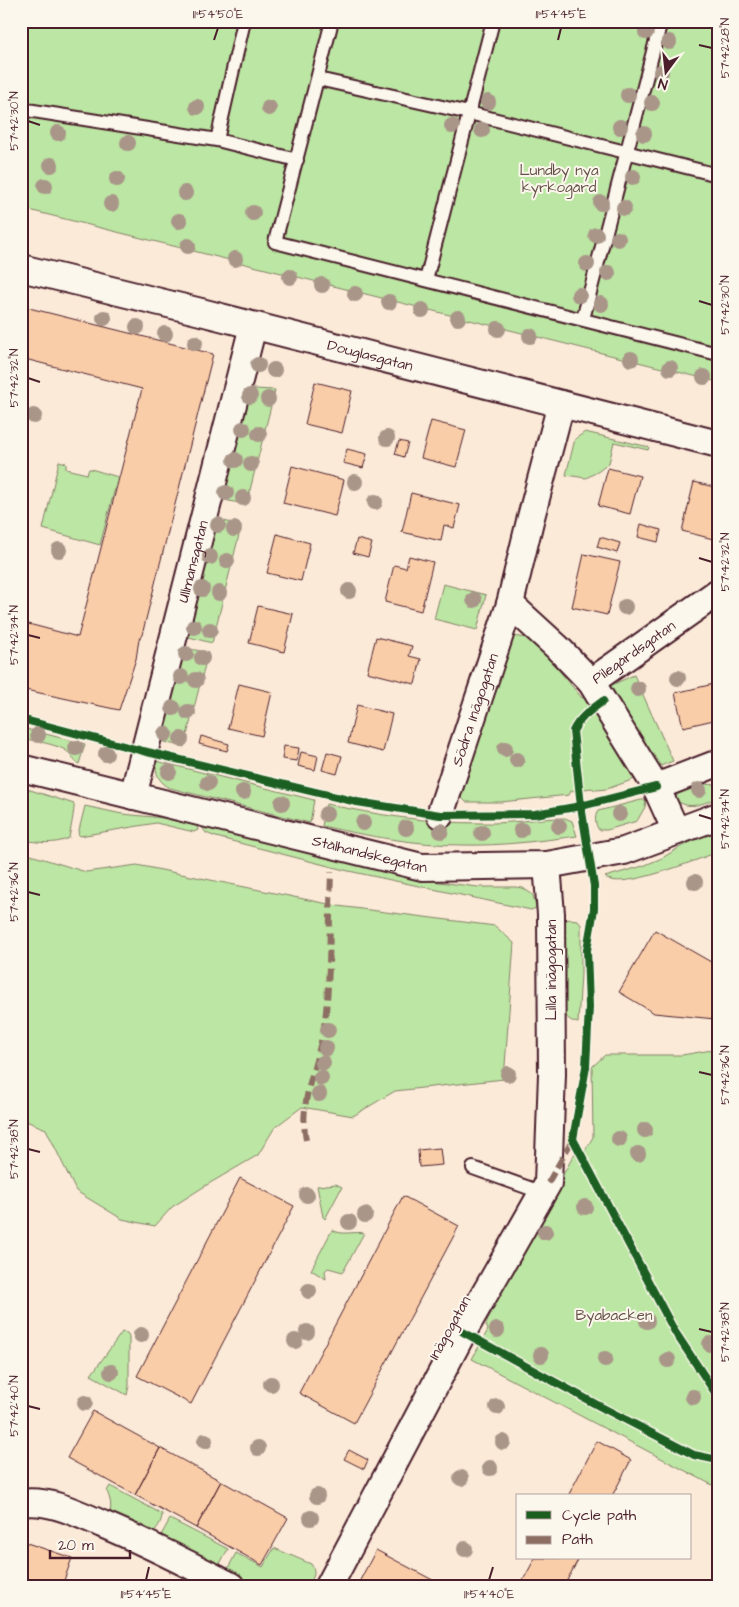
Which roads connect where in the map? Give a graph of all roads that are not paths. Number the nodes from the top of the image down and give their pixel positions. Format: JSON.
{"nodes":[{"id":1,"x":244,"y":21,"type":"edge"},
{"id":2,"x":332,"y":21,"type":"edge"},
{"id":3,"x":493,"y":21,"type":"edge"},
{"id":4,"x":661,"y":21,"type":"edge"},
{"id":5,"x":318,"y":79,"type":"junction"},
{"id":6,"x":21,"y":109,"type":"edge"},
{"id":7,"x":469,"y":113,"type":"junction"},
{"id":8,"x":217,"y":140,"type":"junction"},
{"id":9,"x":626,"y":152,"type":"junction"},
{"id":10,"x":297,"y":160,"type":"junction"},
{"id":11,"x":718,"y":175,"type":"edge"},
{"id":12,"x":21,"y":268,"type":"edge"},
{"id":13,"x":426,"y":280,"type":"junction"},
{"id":14,"x":582,"y":320,"type":"junction"},
{"id":15,"x":253,"y":326,"type":"junction"},
{"id":16,"x":718,"y":354,"type":"edge"},
{"id":17,"x":561,"y":404,"type":"junction"},
{"id":18,"x":718,"y":444,"type":"edge"},
{"id":19,"x":718,"y":592,"type":"edge"},
{"id":20,"x":510,"y":604,"type":"junction"},
{"id":21,"x":591,"y":682,"type":"junction"},
{"id":22,"x":718,"y":763,"type":"edge"},
{"id":23,"x":21,"y":768,"type":"edge"},
{"id":24,"x":656,"y":787,"type":"junction"},
{"id":25,"x":133,"y":796,"type":"junction"},
{"id":26,"x":440,"y":815,"type":"dead end"},
{"id":27,"x":718,"y":816,"type":"edge"},
{"id":28,"x":676,"y":831,"type":"junction"},
{"id":29,"x":547,"y":865,"type":"junction"},
{"id":30,"x":552,"y":1074,"type":"joint"},
{"id":31,"x":473,"y":1168,"type":"dead end"},
{"id":32,"x":543,"y":1193,"type":"junction"},
{"id":33,"x":21,"y":1504,"type":"edge"},
{"id":34,"x":230,"y":1586,"type":"edge"},
{"id":35,"x":329,"y":1586,"type":"edge"}],
"edges":[{"from":1,"to":8,"type":"lane"},
{"from":2,"to":5,"type":"lane"},
{"from":3,"to":7,"type":"lane"},
{"from":4,"to":9,"type":"lane"},
{"from":5,"to":7,"type":"lane"},
{"from":5,"to":10,"type":"lane"},
{"from":6,"to":8,"type":"lane"},
{"from":7,"to":9,"type":"lane"},
{"from":7,"to":13,"type":"lane"},
{"from":8,"to":10,"type":"lane"},
{"from":9,"to":11,"type":"lane"},
{"from":9,"to":14,"type":"lane"},
{"from":10,"to":13,"type":"lane"},
{"from":12,"to":15,"type":"street","name":"Douglasgatan"},
{"from":13,"to":14,"type":"lane"},
{"from":14,"to":16,"type":"lane"},
{"from":15,"to":17,"type":"street","name":"Douglasgatan"},
{"from":15,"to":25,"type":"street","name":"Ullmansgatan"},
{"from":17,"to":18,"type":"street","name":"Douglasgatan"},
{"from":17,"to":20,"type":"street","name":"Södra Inägogatan"},
{"from":19,"to":21,"type":"street","name":"Pilegårdsgatan"},
{"from":20,"to":21,"type":"street"},
{"from":20,"to":26,"type":"street","name":"Södra Inägogatan"},
{"from":21,"to":24,"type":"street","name":"Pilegårdsgatan"},
{"from":22,"to":24,"type":"street"},
{"from":23,"to":25,"type":"street","name":"Stålhandskegatan"},
{"from":24,"to":28,"type":"street","name":"Pilegårdsgatan"},
{"from":25,"to":29,"type":"street","name":"Stålhandskegatan"},
{"from":27,"to":28,"type":"street","name":"Stålhandskegatan"},
{"from":28,"to":29,"type":"street","name":"Stålhandskegatan"},
{"from":29,"to":30,"type":"street","name":"Lilla inägogatan"},
{"from":30,"to":32,"type":"street","name":"Inägogatan"},
{"from":31,"to":32,"type":"lane"},
{"from":32,"to":35,"type":"street","name":"Inägogatan"},
{"from":33,"to":34,"type":"street"}]}
